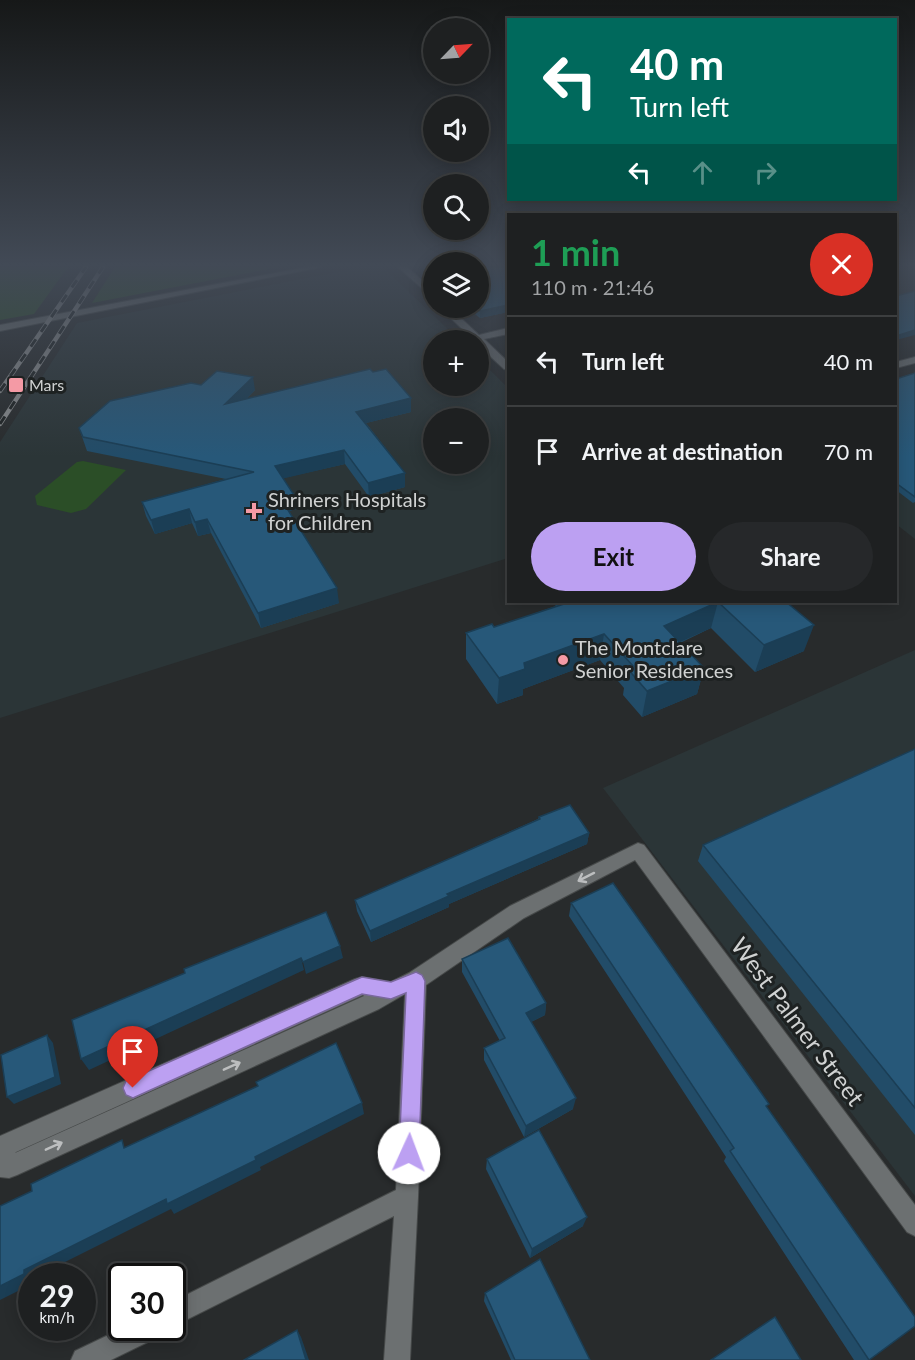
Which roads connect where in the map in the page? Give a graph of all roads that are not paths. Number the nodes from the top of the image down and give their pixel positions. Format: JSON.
{"nodes":[{"id":1,"x":507,"y":331,"type":"edge"},
{"id":2,"x":489,"y":335,"type":"edge"},
{"id":3,"x":489,"y":349,"type":"edge"},
{"id":4,"x":915,"y":360,"type":"edge"},
{"id":5,"x":897,"y":365,"type":"edge"},
{"id":6,"x":507,"y":366,"type":"edge"},
{"id":7,"x":416,"y":981,"type":"junction"},
{"id":8,"x":391,"y":991,"type":"junction"},
{"id":9,"x":0,"y":1158,"type":"edge"},
{"id":10,"x":0,"y":1166,"type":"edge"},
{"id":11,"x":407,"y":1197,"type":"junction"},
{"id":12,"x":915,"y":1224,"type":"edge"},
{"id":13,"x":186,"y":1308,"type":"edge"},
{"id":14,"x":123,"y":1341,"type":"edge"},
{"id":15,"x":84,"y":1360,"type":"edge"},
{"id":16,"x":397,"y":1360,"type":"edge"}],
"edges":[{"from":1,"to":2,"type":"street"},
{"from":3,"to":6,"type":"street"},
{"from":4,"to":5,"type":"street"},
{"from":7,"to":8,"type":"street"},
{"from":7,"to":11,"type":"street"},
{"from":12,"to":7,"type":"street","name":"West Palmer Street","one_way":true},
{"from":8,"to":9,"type":"street"},
{"from":10,"to":8,"type":"street","one_way":true},
{"from":11,"to":13,"type":"street"},
{"from":11,"to":16,"type":"street"},
{"from":14,"to":15,"type":"street"}]}
